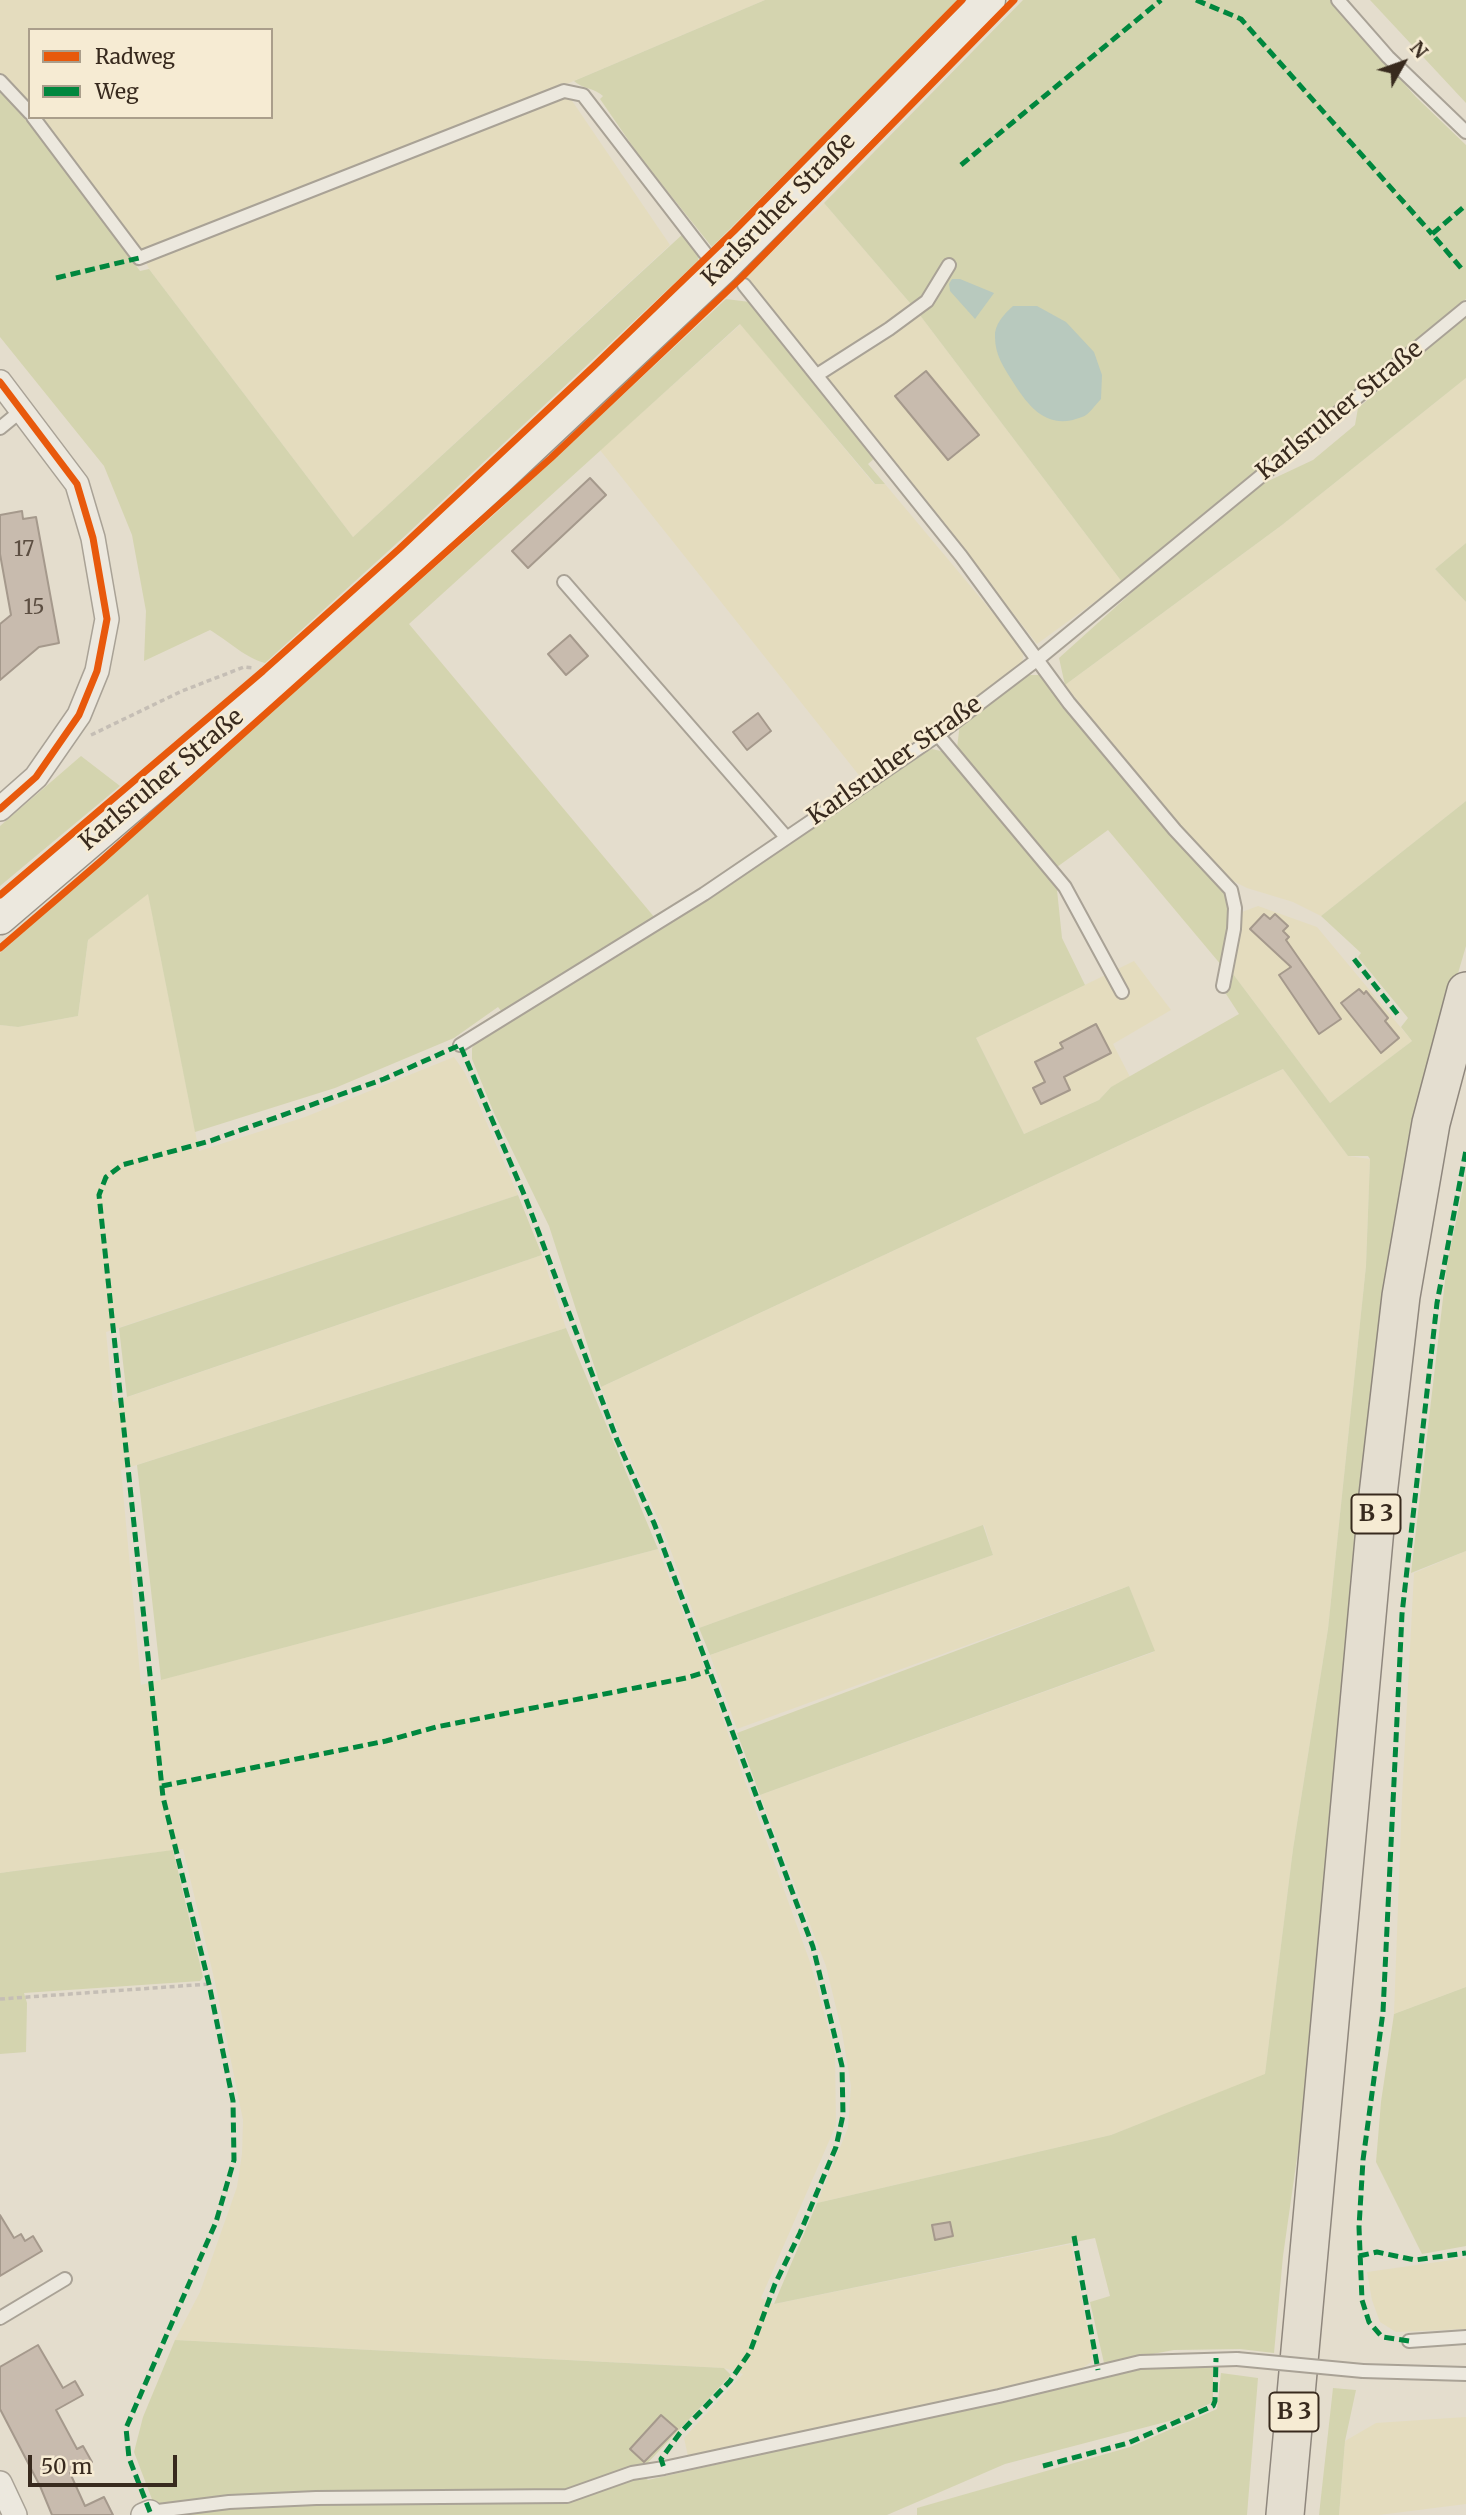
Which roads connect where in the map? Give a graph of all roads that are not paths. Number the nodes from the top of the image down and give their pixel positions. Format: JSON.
{"nodes":[{"id":1,"x":989,"y":0,"type":"edge"},
{"id":2,"x":1338,"y":0,"type":"edge"},
{"id":3,"x":0,"y":82,"type":"edge"},
{"id":4,"x":28,"y":112,"type":"edge"},
{"id":5,"x":34,"y":119,"type":"edge"},
{"id":6,"x":1466,"y":132,"type":"edge"},
{"id":7,"x":949,"y":265,"type":"dead end"},
{"id":8,"x":734,"y":276,"type":"junction"},
{"id":9,"x":1466,"y":308,"type":"edge"},
{"id":10,"x":817,"y":375,"type":"junction"},
{"id":11,"x":0,"y":382,"type":"edge"},
{"id":12,"x":22,"y":410,"type":"junction"},
{"id":13,"x":0,"y":428,"type":"edge"},
{"id":14,"x":564,"y":582,"type":"dead end"},
{"id":15,"x":1038,"y":659,"type":"junction"},
{"id":16,"x":938,"y":735,"type":"junction"},
{"id":17,"x":0,"y":809,"type":"edge"},
{"id":18,"x":786,"y":837,"type":"junction"},
{"id":19,"x":0,"y":918,"type":"edge"},
{"id":20,"x":1223,"y":986,"type":"dead end"},
{"id":21,"x":1466,"y":991,"type":"edge"},
{"id":22,"x":1122,"y":992,"type":"dead end"},
{"id":23,"x":460,"y":1045,"type":"dead end"},
{"id":24,"x":65,"y":2279,"type":"dead end"},
{"id":25,"x":0,"y":2318,"type":"edge"},
{"id":26,"x":1466,"y":2337,"type":"edge"},
{"id":27,"x":1409,"y":2341,"type":"dead end"},
{"id":28,"x":1466,"y":2374,"type":"edge"},
{"id":29,"x":0,"y":2483,"type":"edge"},
{"id":30,"x":147,"y":2513,"type":"edge"},
{"id":31,"x":15,"y":2515,"type":"edge"},
{"id":32,"x":1285,"y":2515,"type":"edge"}],
"edges":[{"from":1,"to":8,"type":"main road","name":"Karlsruher Straße"},
{"from":2,"to":6,"type":"lane"},
{"from":3,"to":4,"type":"lane"},
{"from":5,"to":8,"type":"lane"},
{"from":7,"to":10,"type":"lane"},
{"from":8,"to":10,"type":"lane"},
{"from":8,"to":19,"type":"main road","name":"Karlsruher Straße"},
{"from":9,"to":15,"type":"lane","name":"Karlsruher Straße"},
{"from":10,"to":15,"type":"lane"},
{"from":11,"to":12,"type":"street"},
{"from":12,"to":13,"type":"lane"},
{"from":12,"to":17,"type":"street"},
{"from":14,"to":18,"type":"lane"},
{"from":15,"to":16,"type":"lane","name":"Karlsruher Straße"},
{"from":15,"to":20,"type":"lane"},
{"from":16,"to":18,"type":"lane","name":"Karlsruher Straße"},
{"from":16,"to":22,"type":"lane"},
{"from":18,"to":23,"type":"lane","name":"Karlsruher Straße"},
{"from":21,"to":32,"type":"main road","number":"B 3"},
{"from":24,"to":25,"type":"lane"},
{"from":26,"to":27,"type":"lane"},
{"from":28,"to":30,"type":"lane","bridge":true},
{"from":29,"to":31,"type":"street"}]}
